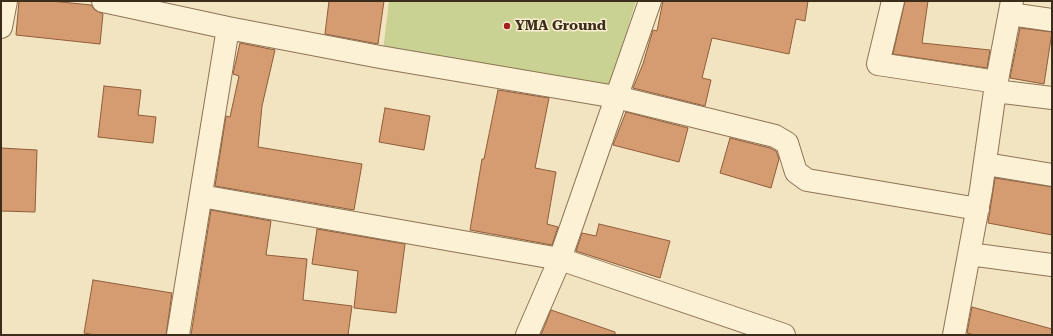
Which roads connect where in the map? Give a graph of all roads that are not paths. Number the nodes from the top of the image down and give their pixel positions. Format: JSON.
{"nodes":[{"id":1,"x":6,"y":1,"type":"edge"},
{"id":2,"x":103,"y":1,"type":"edge"},
{"id":3,"x":650,"y":1,"type":"edge"},
{"id":4,"x":893,"y":1,"type":"edge"},
{"id":5,"x":1011,"y":8,"type":"edge"},
{"id":6,"x":1052,"y":20,"type":"edge"},
{"id":7,"x":1,"y":27,"type":"edge"},
{"id":8,"x":228,"y":28,"type":"junction"},
{"id":9,"x":996,"y":87,"type":"junction"},
{"id":10,"x":616,"y":97,"type":"junction"},
{"id":11,"x":1052,"y":98,"type":"edge"},
{"id":12,"x":986,"y":164,"type":"junction"},
{"id":13,"x":1052,"y":175,"type":"edge"},
{"id":14,"x":200,"y":196,"type":"junction"},
{"id":15,"x":978,"y":209,"type":"junction"},
{"id":16,"x":969,"y":254,"type":"junction"},
{"id":17,"x":560,"y":259,"type":"junction"},
{"id":18,"x":1052,"y":265,"type":"edge"},
{"id":19,"x":178,"y":335,"type":"edge"},
{"id":20,"x":527,"y":335,"type":"edge"},
{"id":21,"x":784,"y":335,"type":"edge"},
{"id":22,"x":954,"y":335,"type":"edge"}],
"edges":[{"from":1,"to":7,"type":"street"},
{"from":2,"to":8,"type":"street"},
{"from":3,"to":10,"type":"street"},
{"from":4,"to":9,"type":"street"},
{"from":5,"to":6,"type":"street"},
{"from":5,"to":9,"type":"street"},
{"from":8,"to":10,"type":"street"},
{"from":8,"to":14,"type":"street"},
{"from":9,"to":11,"type":"street"},
{"from":9,"to":12,"type":"street"},
{"from":10,"to":15,"type":"street"},
{"from":10,"to":17,"type":"street"},
{"from":12,"to":13,"type":"street"},
{"from":12,"to":15,"type":"street"},
{"from":14,"to":17,"type":"street"},
{"from":14,"to":19,"type":"street"},
{"from":15,"to":16,"type":"street"},
{"from":16,"to":18,"type":"street"},
{"from":16,"to":22,"type":"street"},
{"from":17,"to":20,"type":"street"},
{"from":17,"to":21,"type":"street"}]}
